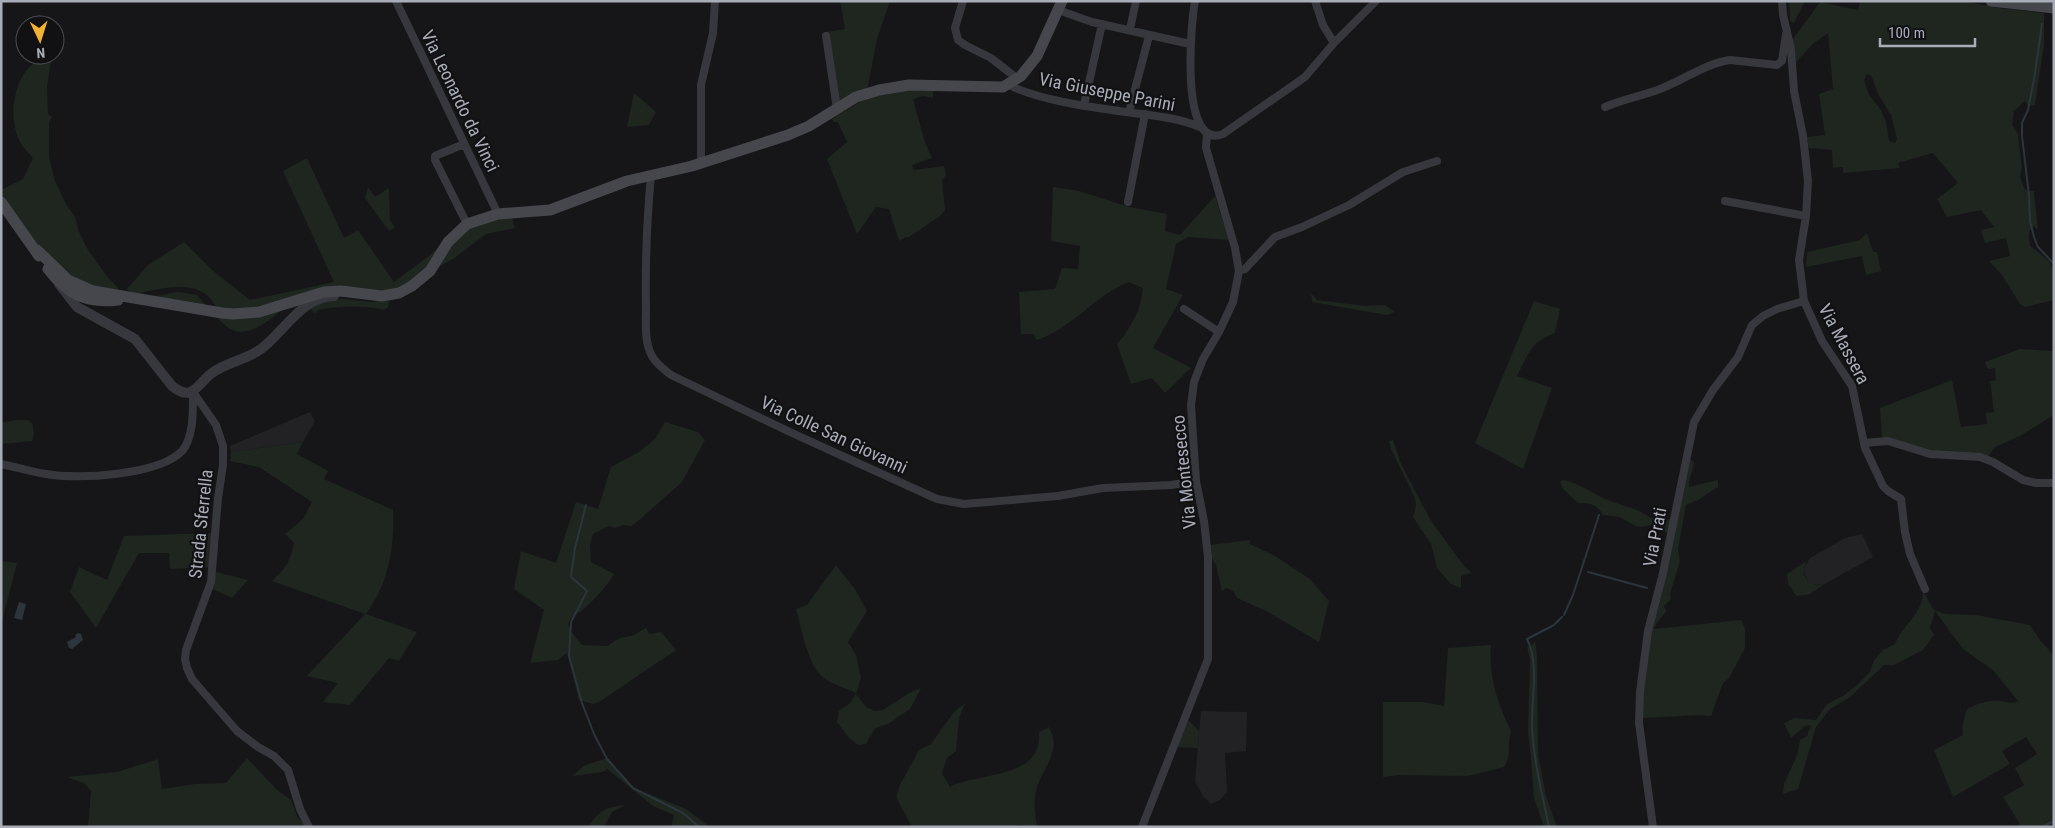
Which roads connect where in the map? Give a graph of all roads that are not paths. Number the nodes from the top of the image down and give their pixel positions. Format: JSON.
{"nodes":[{"id":1,"x":396,"y":1,"type":"edge"},
{"id":2,"x":715,"y":1,"type":"edge"},
{"id":3,"x":963,"y":1,"type":"edge"},
{"id":4,"x":1136,"y":1,"type":"edge"},
{"id":5,"x":1195,"y":1,"type":"edge"},
{"id":6,"x":1315,"y":1,"type":"edge"},
{"id":7,"x":1376,"y":1,"type":"edge"},
{"id":8,"x":1782,"y":1,"type":"edge"},
{"id":9,"x":1991,"y":1,"type":"edge"},
{"id":10,"x":2050,"y":5,"type":"edge"},
{"id":11,"x":1060,"y":6,"type":"edge"},
{"id":12,"x":1102,"y":24,"type":"junction"},
{"id":13,"x":1130,"y":29,"type":"junction"},
{"id":14,"x":1787,"y":32,"type":"junction"},
{"id":15,"x":826,"y":36,"type":"dead end"},
{"id":16,"x":1150,"y":36,"type":"junction"},
{"id":17,"x":1334,"y":43,"type":"junction"},
{"id":18,"x":1190,"y":44,"type":"junction"},
{"id":19,"x":1013,"y":82,"type":"junction"},
{"id":20,"x":1084,"y":106,"type":"junction"},
{"id":21,"x":1605,"y":107,"type":"dead end"},
{"id":22,"x":837,"y":109,"type":"junction"},
{"id":23,"x":1129,"y":112,"type":"junction"},
{"id":24,"x":1145,"y":114,"type":"junction"},
{"id":25,"x":1200,"y":127,"type":"junction"},
{"id":26,"x":1207,"y":134,"type":"junction"},
{"id":27,"x":464,"y":144,"type":"junction"},
{"id":28,"x":1437,"y":161,"type":"dead end"},
{"id":29,"x":701,"y":163,"type":"junction"},
{"id":30,"x":651,"y":175,"type":"junction"},
{"id":31,"x":1724,"y":201,"type":"dead end"},
{"id":32,"x":1,"y":202,"type":"edge"},
{"id":33,"x":1128,"y":202,"type":"dead end"},
{"id":34,"x":498,"y":214,"type":"junction"},
{"id":35,"x":1806,"y":216,"type":"junction"},
{"id":36,"x":467,"y":224,"type":"junction"},
{"id":37,"x":1239,"y":271,"type":"junction"},
{"id":38,"x":63,"y":281,"type":"junction"},
{"id":39,"x":98,"y":292,"type":"junction"},
{"id":40,"x":382,"y":296,"type":"junction"},
{"id":41,"x":128,"y":298,"type":"junction"},
{"id":42,"x":78,"y":301,"type":"junction"},
{"id":43,"x":108,"y":301,"type":"junction"},
{"id":44,"x":1804,"y":301,"type":"junction"},
{"id":45,"x":1184,"y":309,"type":"dead end"},
{"id":46,"x":90,"y":314,"type":"junction"},
{"id":47,"x":1219,"y":332,"type":"junction"},
{"id":48,"x":193,"y":392,"type":"junction"},
{"id":49,"x":1864,"y":443,"type":"junction"},
{"id":50,"x":1,"y":464,"type":"edge"},
{"id":51,"x":1196,"y":481,"type":"junction"},
{"id":52,"x":2054,"y":483,"type":"edge"},
{"id":53,"x":1925,"y":589,"type":"dead end"},
{"id":54,"x":309,"y":827,"type":"edge"},
{"id":55,"x":1142,"y":827,"type":"edge"},
{"id":56,"x":1653,"y":827,"type":"edge"}],
"edges":[{"from":1,"to":27,"type":"street","name":"Via Leonardo da Vinci"},
{"from":2,"to":29,"type":"street"},
{"from":3,"to":19,"type":"street","name":"Via Giuseppe Parini"},
{"from":4,"to":13,"type":"street"},
{"from":5,"to":18,"type":"street"},
{"from":6,"to":17,"type":"street"},
{"from":7,"to":17,"type":"street"},
{"from":8,"to":14,"type":"street","name":"Via Massera"},
{"from":9,"to":10,"type":"main road"},
{"from":11,"to":12,"type":"street"},
{"from":11,"to":19,"type":"main road"},
{"from":12,"to":13,"type":"street"},
{"from":12,"to":20,"type":"street"},
{"from":13,"to":16,"type":"street"},
{"from":14,"to":21,"type":"street"},
{"from":14,"to":35,"type":"street","name":"Via Massera"},
{"from":15,"to":22,"type":"street"},
{"from":16,"to":18,"type":"street"},
{"from":16,"to":23,"type":"street"},
{"from":17,"to":26,"type":"street"},
{"from":18,"to":25,"type":"street"},
{"from":19,"to":20,"type":"street","name":"Via Giuseppe Parini"},
{"from":19,"to":22,"type":"main road"},
{"from":20,"to":23,"type":"street","name":"Via Giuseppe Parini"},
{"from":22,"to":29,"type":"main road"},
{"from":23,"to":24,"type":"street","name":"Via Giuseppe Parini"},
{"from":24,"to":25,"type":"street","name":"Via Giuseppe Parini"},
{"from":24,"to":33,"type":"street"},
{"from":25,"to":26,"type":"street"},
{"from":26,"to":37,"type":"street","name":"Via Montesecco"},
{"from":27,"to":34,"type":"street","name":"Via Leonardo da Vinci"},
{"from":27,"to":36,"type":"street"},
{"from":28,"to":37,"type":"street"},
{"from":29,"to":30,"type":"main road"},
{"from":30,"to":34,"type":"main road"},
{"from":30,"to":51,"type":"street","name":"Via Colle San Giovanni"},
{"from":31,"to":35,"type":"street"},
{"from":32,"to":38,"type":"main road"},
{"from":34,"to":36,"type":"main road"},
{"from":35,"to":44,"type":"street","name":"Via Massera"},
{"from":36,"to":40,"type":"main road"},
{"from":37,"to":47,"type":"street","name":"Via Montesecco"},
{"from":38,"to":39,"type":"main road"},
{"from":38,"to":42,"type":"main road"},
{"from":39,"to":41,"type":"main road"},
{"from":39,"to":42,"type":"main road"},
{"from":40,"to":41,"type":"main road"},
{"from":40,"to":48,"type":"street"},
{"from":41,"to":43,"type":"main road"},
{"from":42,"to":43,"type":"main road"},
{"from":42,"to":46,"type":"street"},
{"from":43,"to":46,"type":"street"},
{"from":44,"to":49,"type":"street","name":"Via Massera"},
{"from":44,"to":56,"type":"street","name":"Via Prati"},
{"from":45,"to":47,"type":"street"},
{"from":46,"to":48,"type":"street"},
{"from":47,"to":51,"type":"street","name":"Via Montesecco"},
{"from":48,"to":50,"type":"street"},
{"from":48,"to":54,"type":"street","name":"Strada Sferrella"},
{"from":49,"to":52,"type":"street"},
{"from":49,"to":53,"type":"street","name":"Via Massera"},
{"from":51,"to":55,"type":"street","name":"Via Montesecco"}]}
